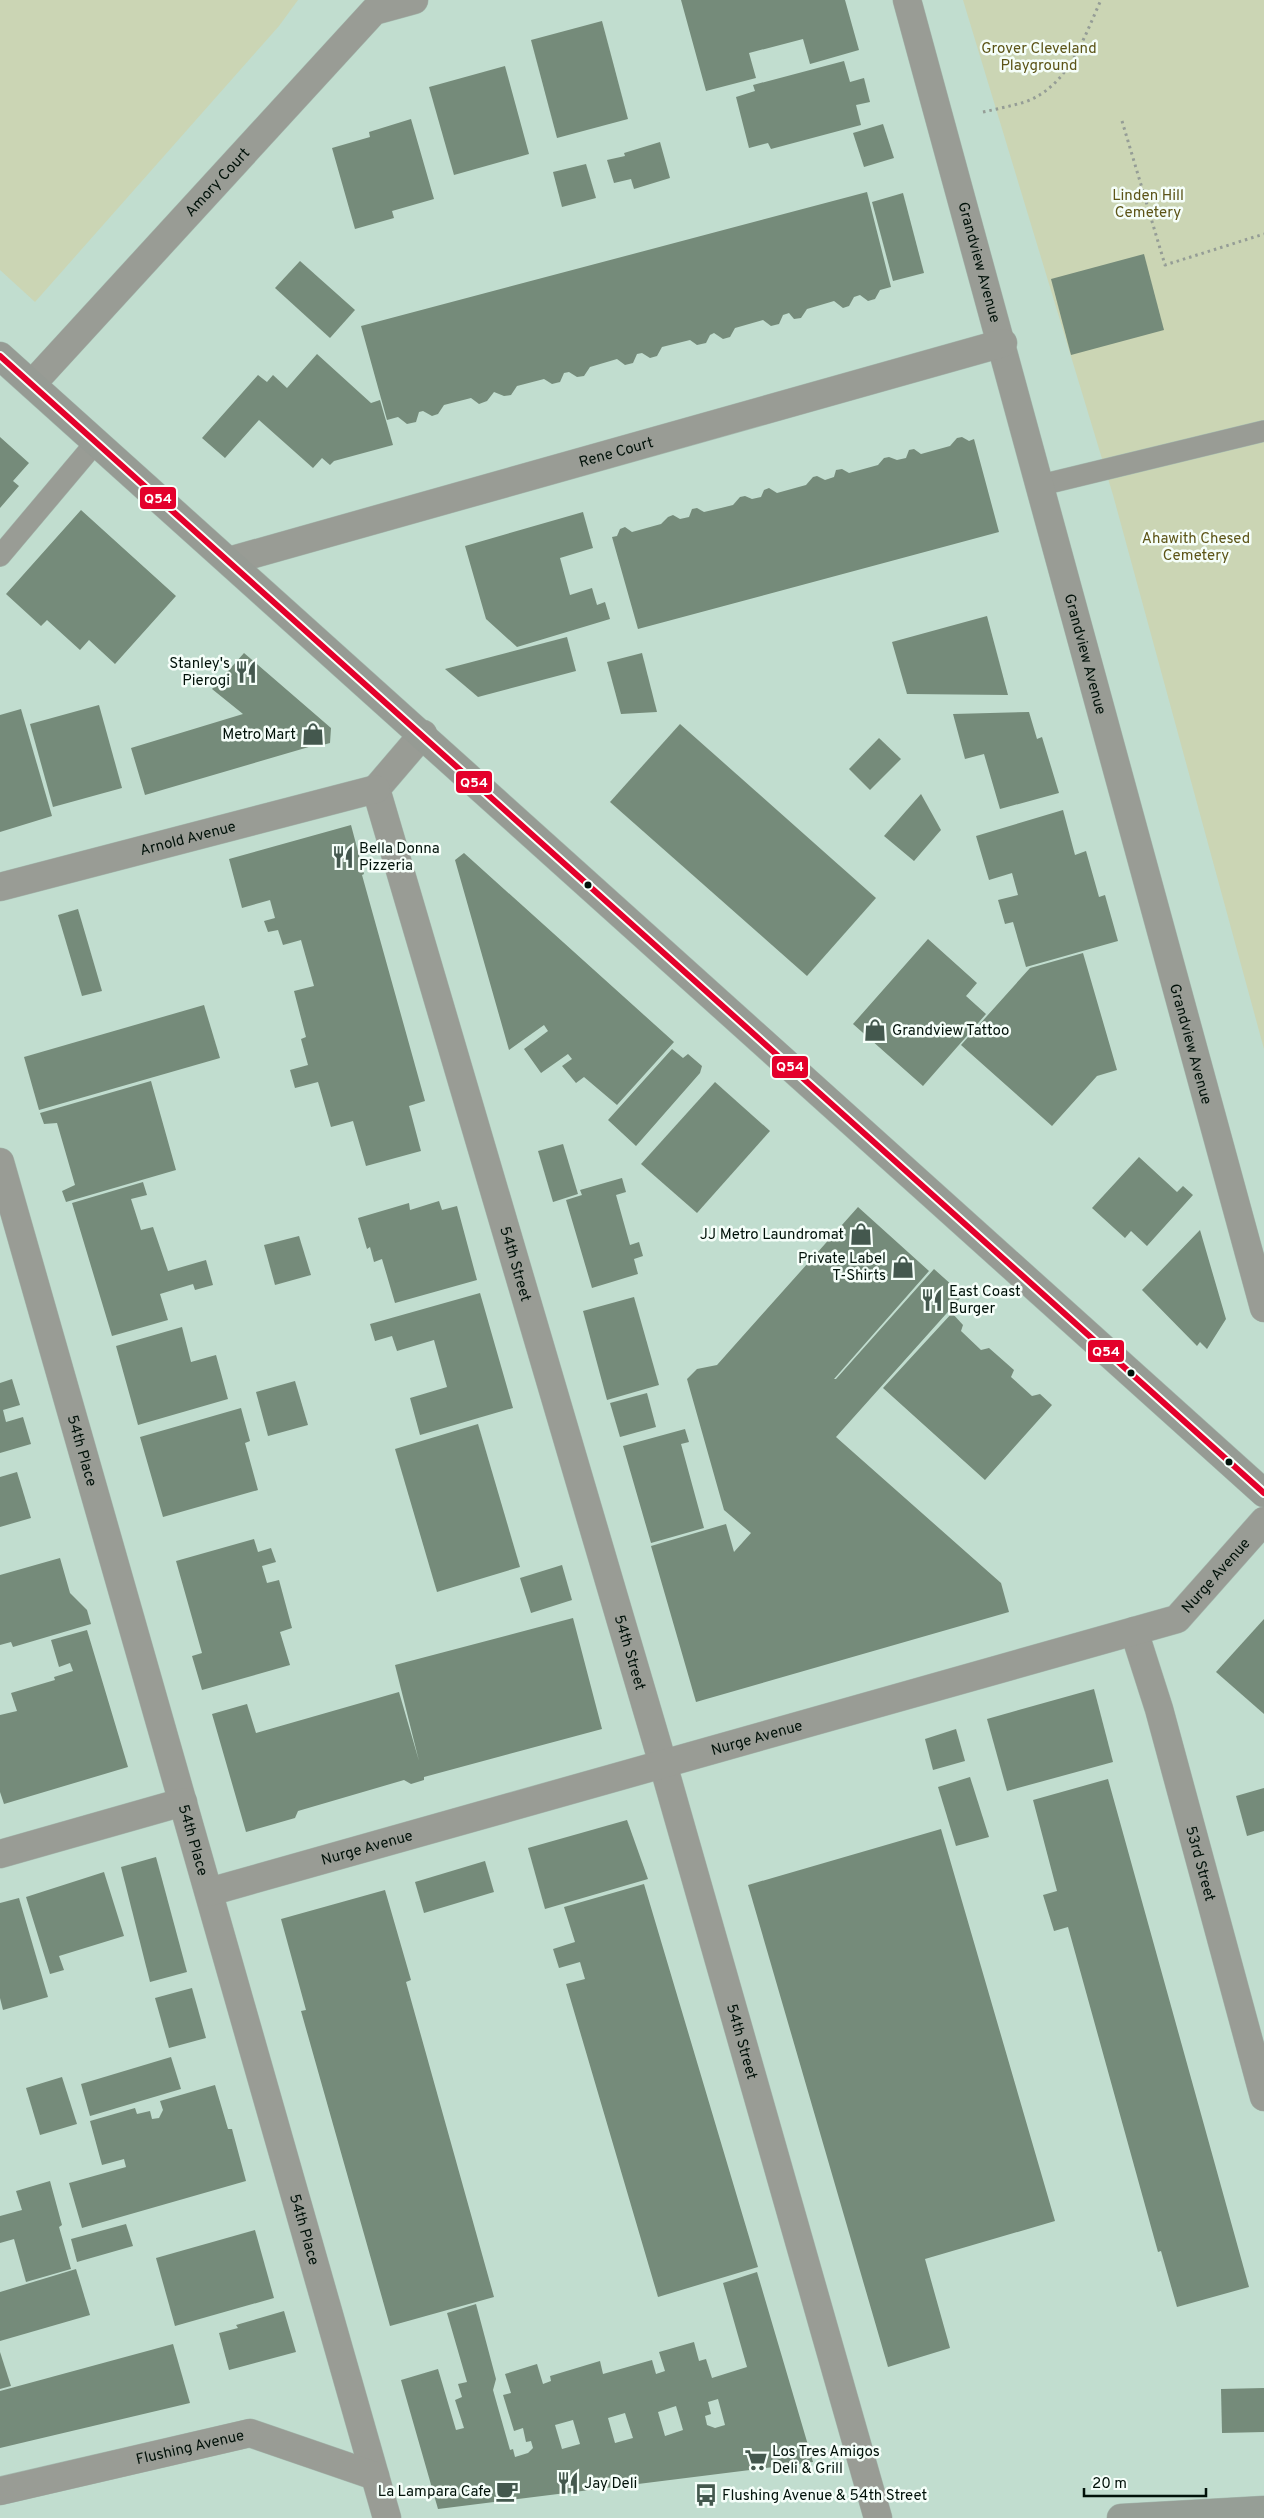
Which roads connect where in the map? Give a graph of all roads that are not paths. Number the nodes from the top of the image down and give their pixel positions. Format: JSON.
{"nodes":[{"id":1,"x":414,"y":0,"type":"edge"},
{"id":2,"x":907,"y":0,"type":"edge"},
{"id":3,"x":1003,"y":343,"type":"junction"},
{"id":4,"x":0,"y":356,"type":"edge"},
{"id":5,"x":32,"y":384,"type":"junction"},
{"id":6,"x":1264,"y":431,"type":"edge"},
{"id":7,"x":96,"y":442,"type":"junction"},
{"id":8,"x":1041,"y":485,"type":"junction"},
{"id":9,"x":0,"y":556,"type":"edge"},
{"id":10,"x":229,"y":561,"type":"junction"},
{"id":11,"x":422,"y":734,"type":"junction"},
{"id":12,"x":376,"y":789,"type":"junction"},
{"id":13,"x":0,"y":887,"type":"edge"},
{"id":14,"x":0,"y":1162,"type":"edge"},
{"id":15,"x":1264,"y":1308,"type":"edge"},
{"id":16,"x":1264,"y":1492,"type":"edge"},
{"id":17,"x":1264,"y":1520,"type":"edge"},
{"id":18,"x":1134,"y":1632,"type":"junction"},
{"id":19,"x":663,"y":1764,"type":"junction"},
{"id":20,"x":183,"y":1802,"type":"junction"},
{"id":21,"x":0,"y":1854,"type":"edge"},
{"id":22,"x":209,"y":1892,"type":"junction"},
{"id":23,"x":1264,"y":2097,"type":"edge"},
{"id":24,"x":375,"y":2476,"type":"junction"},
{"id":25,"x":0,"y":2491,"type":"edge"},
{"id":26,"x":1264,"y":2510,"type":"edge"},
{"id":27,"x":387,"y":2518,"type":"edge"},
{"id":28,"x":878,"y":2518,"type":"edge"},
{"id":29,"x":1121,"y":2518,"type":"edge"}],
"edges":[{"from":1,"to":5,"type":"street","name":"Amory Court"},
{"from":2,"to":3,"type":"street","name":"Grandview Avenue"},
{"from":3,"to":8,"type":"street","name":"Grandview Avenue"},
{"from":3,"to":10,"type":"street","name":"Rene Court"},
{"from":4,"to":5,"type":"main road"},
{"from":5,"to":7,"type":"main road"},
{"from":6,"to":8,"type":"lane"},
{"from":7,"to":9,"type":"lane"},
{"from":7,"to":10,"type":"main road"},
{"from":8,"to":15,"type":"street","name":"Grandview Avenue"},
{"from":10,"to":11,"type":"main road"},
{"from":11,"to":12,"type":"street"},
{"from":11,"to":16,"type":"main road"},
{"from":12,"to":13,"type":"street","name":"Arnold Avenue"},
{"from":12,"to":19,"type":"street","name":"54th Street"},
{"from":14,"to":20,"type":"street","name":"54th Place"},
{"from":17,"to":18,"type":"street","name":"Nurge Avenue"},
{"from":18,"to":19,"type":"street","name":"Nurge Avenue"},
{"from":18,"to":23,"type":"street","name":"53rd Street"},
{"from":19,"to":22,"type":"street","name":"Nurge Avenue"},
{"from":19,"to":28,"type":"street","name":"54th Street"},
{"from":20,"to":21,"type":"street"},
{"from":20,"to":22,"type":"street","name":"54th Place"},
{"from":22,"to":24,"type":"street","name":"54th Place"},
{"from":24,"to":25,"type":"street","name":"Flushing Avenue"},
{"from":24,"to":27,"type":"street","name":"54th Place"},
{"from":26,"to":29,"type":"main road"}]}
